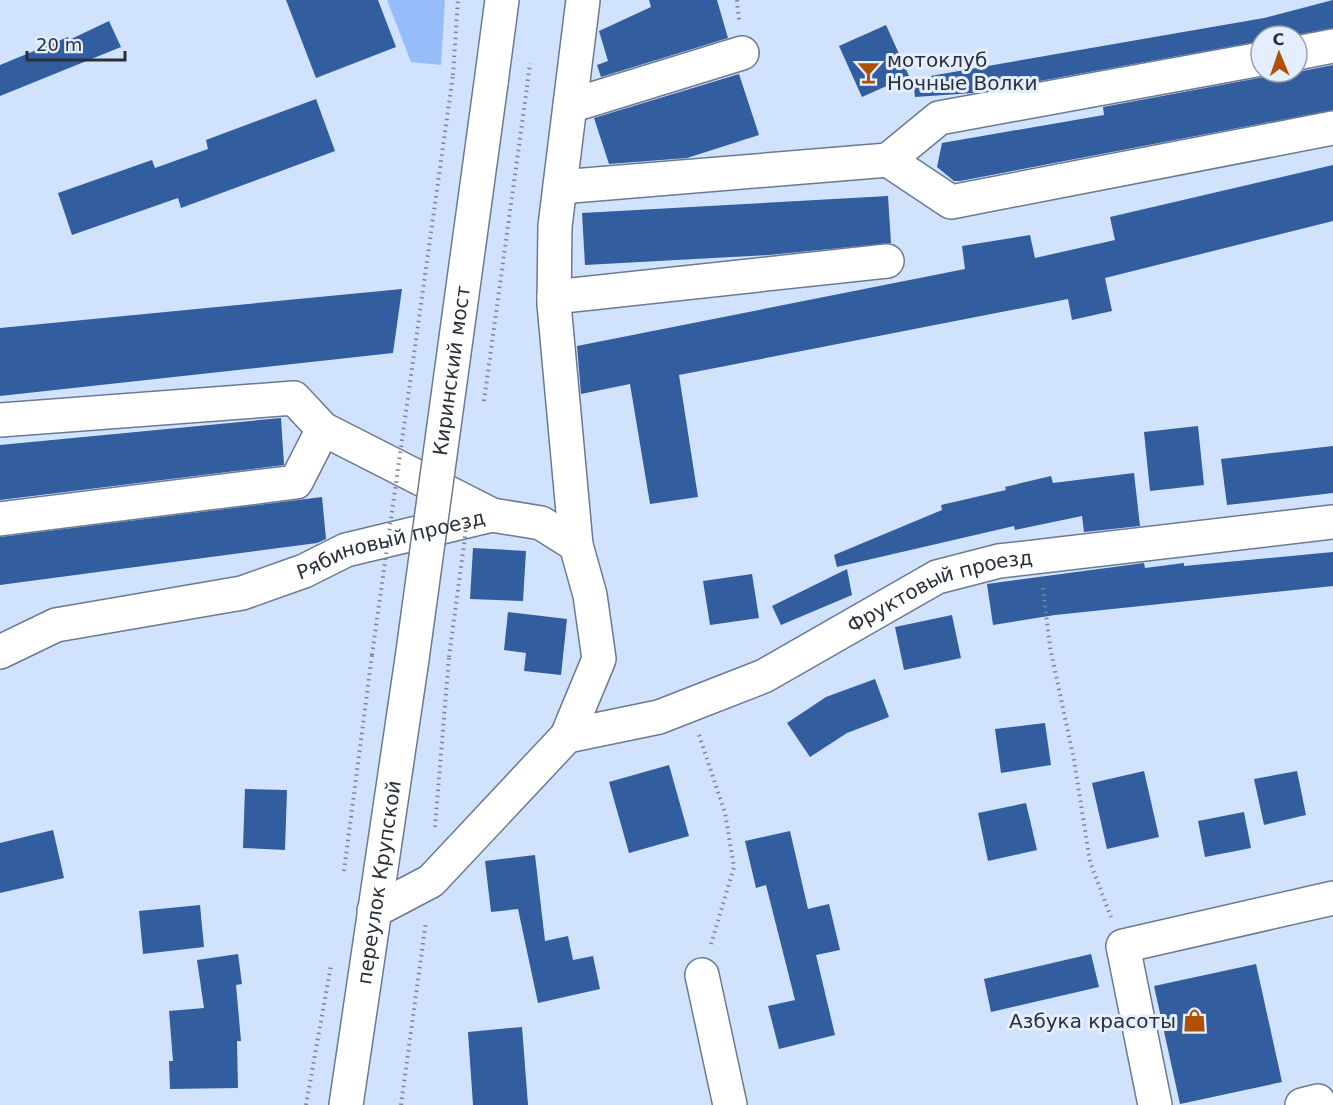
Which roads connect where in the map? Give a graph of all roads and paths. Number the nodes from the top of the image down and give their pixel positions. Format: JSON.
{"nodes":[{"id":1,"x":458,"y":0,"type":"edge"},
{"id":2,"x":501,"y":0,"type":"edge"},
{"id":3,"x":583,"y":0,"type":"edge"},
{"id":4,"x":1333,"y":46,"type":"edge"},
{"id":5,"x":1309,"y":50,"type":"edge"},
{"id":6,"x":742,"y":53,"type":"dead end"},
{"id":7,"x":1249,"y":61,"type":"edge"},
{"id":8,"x":527,"y":87,"type":"dead end"},
{"id":9,"x":570,"y":106,"type":"junction"},
{"id":10,"x":1333,"y":128,"type":"edge"},
{"id":11,"x":888,"y":160,"type":"junction"},
{"id":12,"x":560,"y":186,"type":"junction"},
{"id":13,"x":887,"y":261,"type":"dead end"},
{"id":14,"x":554,"y":297,"type":"junction"},
{"id":15,"x":482,"y":409,"type":"dead end"},
{"id":16,"x":0,"y":420,"type":"edge"},
{"id":17,"x":323,"y":429,"type":"junction"},
{"id":18,"x":480,"y":515,"type":"junction"},
{"id":19,"x":0,"y":519,"type":"edge"},
{"id":20,"x":1333,"y":522,"type":"edge"},
{"id":21,"x":576,"y":545,"type":"junction"},
{"id":22,"x":1040,"y":557,"type":"junction"},
{"id":23,"x":0,"y":652,"type":"edge"},
{"id":24,"x":449,"y":657,"type":"dead end"},
{"id":25,"x":412,"y":659,"type":"joint"},
{"id":26,"x":689,"y":705,"type":"junction"},
{"id":27,"x":567,"y":736,"type":"junction"},
{"id":28,"x":344,"y":873,"type":"dead end"},
{"id":29,"x":1333,"y":898,"type":"edge"},
{"id":30,"x":374,"y":911,"type":"junction"},
{"id":31,"x":1123,"y":946,"type":"junction"},
{"id":32,"x":333,"y":953,"type":"dead end"},
{"id":33,"x":702,"y":975,"type":"joint"},
{"id":34,"x":306,"y":1105,"type":"edge"},
{"id":35,"x":346,"y":1105,"type":"edge"},
{"id":36,"x":730,"y":1105,"type":"edge"},
{"id":37,"x":1155,"y":1105,"type":"edge"},
{"id":38,"x":1302,"y":1105,"type":"edge"},
{"id":39,"x":1319,"y":1105,"type":"edge"}],
"edges":[{"from":1,"to":28,"type":"path","bridge":true},
{"from":2,"to":25,"type":"street","name":"Киринский мост","bridge":true},
{"from":3,"to":9,"type":"street"},
{"from":4,"to":5,"type":"street"},
{"from":6,"to":9,"type":"street"},
{"from":7,"to":11,"type":"street"},
{"from":8,"to":15,"type":"path","bridge":true},
{"from":9,"to":12,"type":"street"},
{"from":10,"to":11,"type":"street"},
{"from":11,"to":12,"type":"street"},
{"from":12,"to":14,"type":"street"},
{"from":13,"to":14,"type":"street"},
{"from":14,"to":21,"type":"street"},
{"from":16,"to":17,"type":"street"},
{"from":17,"to":18,"type":"street"},
{"from":17,"to":19,"type":"street"},
{"from":18,"to":21,"type":"street","name":"Рябиновый проезд"},
{"from":18,"to":23,"type":"street","name":"Рябиновый проезд"},
{"from":18,"to":24,"type":"path","bridge":true},
{"from":20,"to":22,"type":"street","name":"Фруктовый проезд"},
{"from":21,"to":27,"type":"street"},
{"from":22,"to":26,"type":"street","name":"Фруктовый проезд"},
{"from":22,"to":31,"type":"path"},
{"from":25,"to":30,"type":"street","name":"переулок Крупской"},
{"from":26,"to":27,"type":"street","name":"Фруктовый проезд"},
{"from":26,"to":33,"type":"path"},
{"from":27,"to":30,"type":"street"},
{"from":29,"to":31,"type":"street"},
{"from":30,"to":35,"type":"street","name":"переулок Крупской"},
{"from":31,"to":37,"type":"street"},
{"from":32,"to":34,"type":"path"},
{"from":33,"to":36,"type":"street"},
{"from":38,"to":39,"type":"street"}]}
